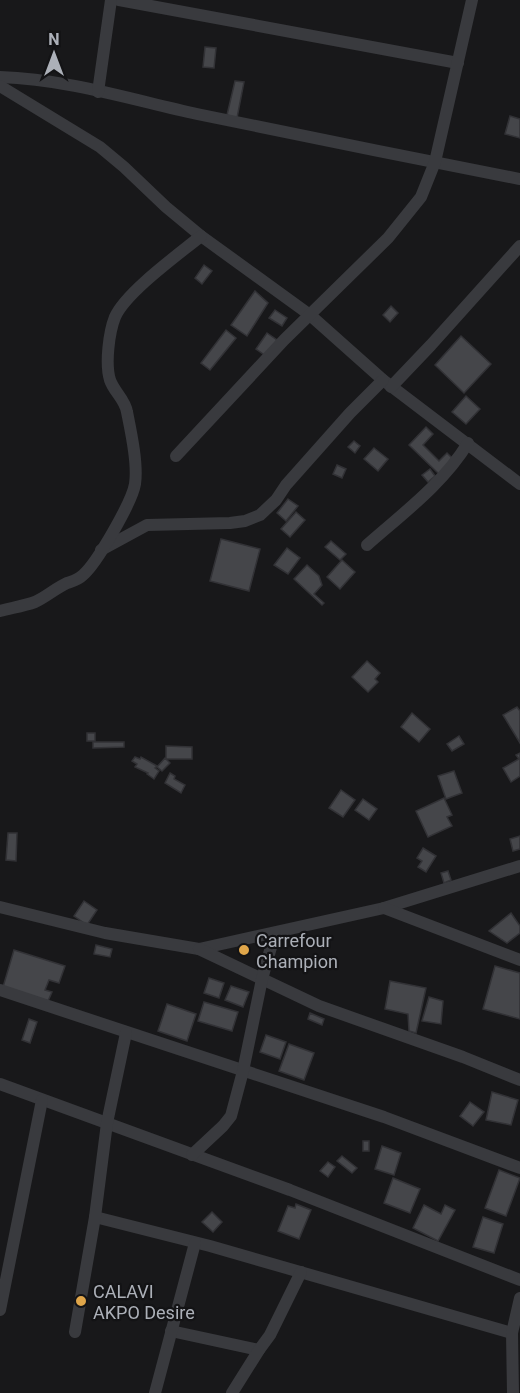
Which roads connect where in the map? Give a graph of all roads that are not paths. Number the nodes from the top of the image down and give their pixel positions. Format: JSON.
{"nodes":[{"id":1,"x":111,"y":0,"type":"edge"},
{"id":2,"x":118,"y":0,"type":"edge"},
{"id":3,"x":472,"y":0,"type":"edge"},
{"id":4,"x":458,"y":63,"type":"junction"},
{"id":5,"x":0,"y":77,"type":"edge"},
{"id":6,"x":0,"y":86,"type":"edge"},
{"id":7,"x":98,"y":92,"type":"junction"},
{"id":8,"x":435,"y":162,"type":"junction"},
{"id":9,"x":520,"y":179,"type":"edge"},
{"id":10,"x":201,"y":236,"type":"junction"},
{"id":11,"x":520,"y":246,"type":"edge"},
{"id":12,"x":310,"y":315,"type":"junction"},
{"id":13,"x":387,"y":383,"type":"junction"},
{"id":14,"x":468,"y":443,"type":"junction"},
{"id":15,"x":176,"y":456,"type":"dead end"},
{"id":16,"x":520,"y":484,"type":"edge"},
{"id":17,"x":367,"y":545,"type":"dead end"},
{"id":18,"x":101,"y":550,"type":"junction"},
{"id":19,"x":0,"y":611,"type":"edge"},
{"id":20,"x":520,"y":866,"type":"edge"},
{"id":21,"x":0,"y":907,"type":"edge"},
{"id":22,"x":384,"y":908,"type":"junction"},
{"id":23,"x":275,"y":933,"type":"junction"},
{"id":24,"x":199,"y":949,"type":"junction"},
{"id":25,"x":520,"y":960,"type":"edge"},
{"id":26,"x":262,"y":979,"type":"junction"},
{"id":27,"x":0,"y":990,"type":"edge"},
{"id":28,"x":126,"y":1033,"type":"junction"},
{"id":29,"x":243,"y":1071,"type":"junction"},
{"id":30,"x":520,"y":1080,"type":"edge"},
{"id":31,"x":0,"y":1084,"type":"edge"},
{"id":32,"x":42,"y":1100,"type":"junction"},
{"id":33,"x":106,"y":1124,"type":"junction"},
{"id":34,"x":192,"y":1155,"type":"junction"},
{"id":35,"x":520,"y":1168,"type":"edge"},
{"id":36,"x":95,"y":1217,"type":"junction"},
{"id":37,"x":195,"y":1243,"type":"junction"},
{"id":38,"x":301,"y":1272,"type":"junction"},
{"id":39,"x":520,"y":1280,"type":"edge"},
{"id":40,"x":520,"y":1298,"type":"edge"},
{"id":41,"x":0,"y":1310,"type":"edge"},
{"id":42,"x":171,"y":1331,"type":"junction"},
{"id":43,"x":75,"y":1332,"type":"dead end"},
{"id":44,"x":512,"y":1333,"type":"junction"},
{"id":45,"x":259,"y":1350,"type":"junction"},
{"id":46,"x":155,"y":1393,"type":"edge"},
{"id":47,"x":232,"y":1393,"type":"edge"},
{"id":48,"x":513,"y":1393,"type":"edge"}],
"edges":[{"from":1,"to":7,"type":"street"},
{"from":2,"to":4,"type":"street"},
{"from":3,"to":4,"type":"street"},
{"from":4,"to":8,"type":"street"},
{"from":5,"to":7,"type":"street"},
{"from":6,"to":10,"type":"street"},
{"from":7,"to":8,"type":"street"},
{"from":8,"to":9,"type":"street"},
{"from":8,"to":12,"type":"street"},
{"from":10,"to":12,"type":"street"},
{"from":10,"to":18,"type":"street"},
{"from":11,"to":13,"type":"street"},
{"from":12,"to":13,"type":"street"},
{"from":12,"to":15,"type":"street"},
{"from":13,"to":14,"type":"street"},
{"from":13,"to":18,"type":"street"},
{"from":14,"to":16,"type":"street"},
{"from":14,"to":17,"type":"street"},
{"from":18,"to":19,"type":"street"},
{"from":20,"to":22,"type":"street"},
{"from":21,"to":24,"type":"street"},
{"from":22,"to":23,"type":"street"},
{"from":22,"to":25,"type":"street"},
{"from":23,"to":24,"type":"street"},
{"from":23,"to":26,"type":"street"},
{"from":24,"to":26,"type":"street"},
{"from":26,"to":29,"type":"street"},
{"from":26,"to":30,"type":"street"},
{"from":27,"to":28,"type":"street"},
{"from":28,"to":29,"type":"street"},
{"from":28,"to":33,"type":"street"},
{"from":29,"to":34,"type":"street"},
{"from":29,"to":35,"type":"street"},
{"from":31,"to":32,"type":"street"},
{"from":32,"to":33,"type":"street"},
{"from":32,"to":41,"type":"street"},
{"from":33,"to":34,"type":"street"},
{"from":33,"to":36,"type":"street"},
{"from":34,"to":39,"type":"street"},
{"from":36,"to":37,"type":"street"},
{"from":36,"to":43,"type":"street"},
{"from":37,"to":38,"type":"street"},
{"from":37,"to":42,"type":"street"},
{"from":38,"to":44,"type":"street"},
{"from":38,"to":45,"type":"street"},
{"from":40,"to":44,"type":"street"},
{"from":42,"to":45,"type":"street"},
{"from":42,"to":46,"type":"street"},
{"from":44,"to":48,"type":"street"},
{"from":45,"to":47,"type":"street"}]}
